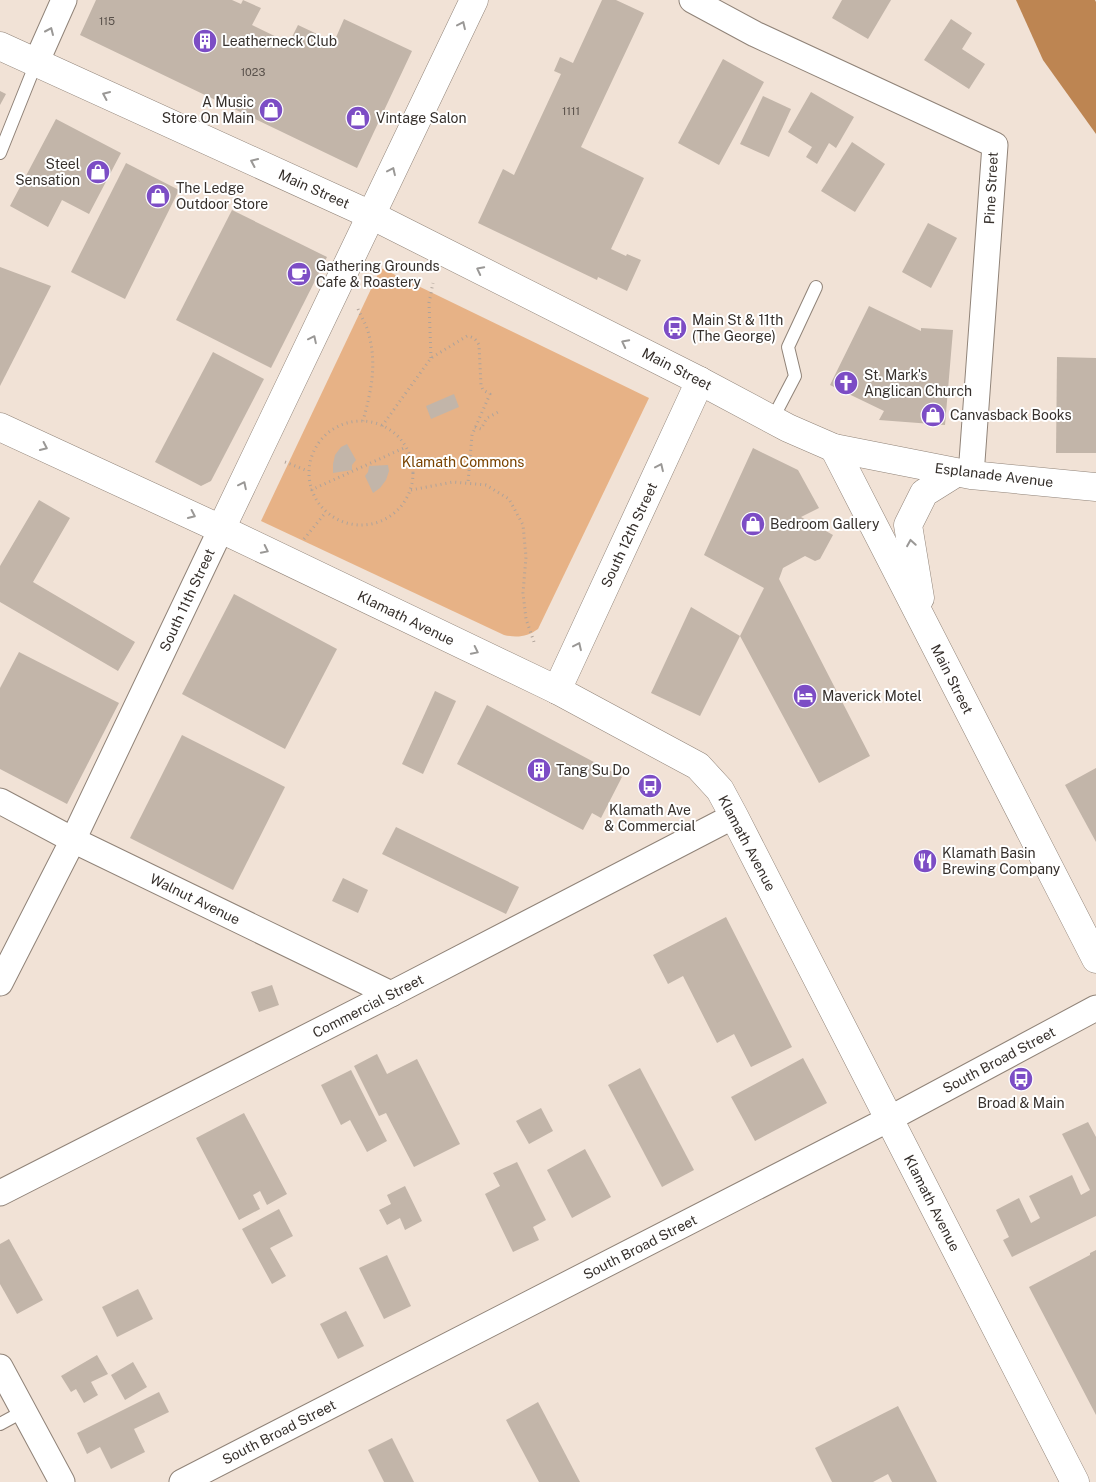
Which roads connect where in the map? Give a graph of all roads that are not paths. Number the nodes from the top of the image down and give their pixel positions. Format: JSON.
{"nodes":[{"id":1,"x":64,"y":0,"type":"edge"},
{"id":2,"x":474,"y":0,"type":"edge"},
{"id":3,"x":692,"y":0,"type":"edge"},
{"id":4,"x":0,"y":46,"type":"edge"},
{"id":5,"x":36,"y":63,"type":"junction"},
{"id":6,"x":0,"y":153,"type":"edge"},
{"id":7,"x":371,"y":215,"type":"junction"},
{"id":8,"x":816,"y":287,"type":"dead end"},
{"id":9,"x":700,"y":381,"type":"junction"},
{"id":10,"x":772,"y":420,"type":"junction"},
{"id":11,"x":0,"y":427,"type":"edge"},
{"id":12,"x":834,"y":448,"type":"junction"},
{"id":13,"x":964,"y":474,"type":"junction"},
{"id":14,"x":1096,"y":487,"type":"edge"},
{"id":15,"x":221,"y":529,"type":"junction"},
{"id":16,"x":925,"y":626,"type":"junction"},
{"id":17,"x":557,"y":690,"type":"junction"},
{"id":18,"x":0,"y":800,"type":"edge"},
{"id":19,"x":734,"y":816,"type":"junction"},
{"id":20,"x":73,"y":840,"type":"junction"},
{"id":21,"x":1096,"y":960,"type":"edge"},
{"id":22,"x":0,"y":983,"type":"edge"},
{"id":23,"x":391,"y":994,"type":"junction"},
{"id":24,"x":1096,"y":1008,"type":"edge"},
{"id":25,"x":889,"y":1119,"type":"junction"},
{"id":26,"x":0,"y":1194,"type":"edge"},
{"id":27,"x":0,"y":1367,"type":"edge"},
{"id":28,"x":24,"y":1411,"type":"junction"},
{"id":29,"x":0,"y":1424,"type":"edge"},
{"id":30,"x":62,"y":1482,"type":"edge"},
{"id":31,"x":182,"y":1482,"type":"edge"},
{"id":32,"x":1075,"y":1482,"type":"edge"}],
"edges":[{"from":5,"to":1,"type":"street","one_way":true},
{"from":7,"to":2,"type":"street","name":"South 11th Street","one_way":true},
{"from":3,"to":13,"type":"street","name":"Pine Street"},
{"from":4,"to":5,"type":"street","name":"Main Street"},
{"from":5,"to":6,"type":"lane"},
{"from":7,"to":5,"type":"street","name":"Main Street","one_way":true},
{"from":9,"to":7,"type":"street","name":"Main Street","one_way":true},
{"from":15,"to":7,"type":"street","name":"South 11th Street","one_way":true},
{"from":8,"to":10,"type":"lane"},
{"from":9,"to":10,"type":"street","name":"Main Street"},
{"from":17,"to":9,"type":"street","name":"South 12th Street","one_way":true},
{"from":10,"to":12,"type":"street","name":"Main Street"},
{"from":11,"to":15,"type":"street","name":"Klamath Avenue","one_way":true},
{"from":12,"to":13,"type":"street","name":"Esplanade Avenue"},
{"from":12,"to":16,"type":"street","name":"Main Street"},
{"from":13,"to":14,"type":"street","name":"Esplanade Avenue"},
{"from":16,"to":13,"type":"street","one_way":true},
{"from":15,"to":17,"type":"street","name":"Klamath Avenue","one_way":true},
{"from":15,"to":20,"type":"street","name":"South 11th Street"},
{"from":16,"to":21,"type":"street","name":"Main Street"},
{"from":17,"to":19,"type":"street","name":"Klamath Avenue"},
{"from":18,"to":20,"type":"street","name":"Walnut Avenue"},
{"from":19,"to":23,"type":"street","name":"Commercial Street"},
{"from":19,"to":25,"type":"street","name":"Klamath Avenue"},
{"from":20,"to":22,"type":"street","name":"South 11th Street"},
{"from":20,"to":23,"type":"street","name":"Walnut Avenue"},
{"from":23,"to":26,"type":"street","name":"Commercial Street"},
{"from":24,"to":25,"type":"street","name":"South Broad Street"},
{"from":25,"to":31,"type":"street","name":"South Broad Street"},
{"from":25,"to":32,"type":"street","name":"Klamath Avenue"},
{"from":27,"to":28,"type":"street"},
{"from":28,"to":29,"type":"lane"},
{"from":28,"to":30,"type":"street"}]}
